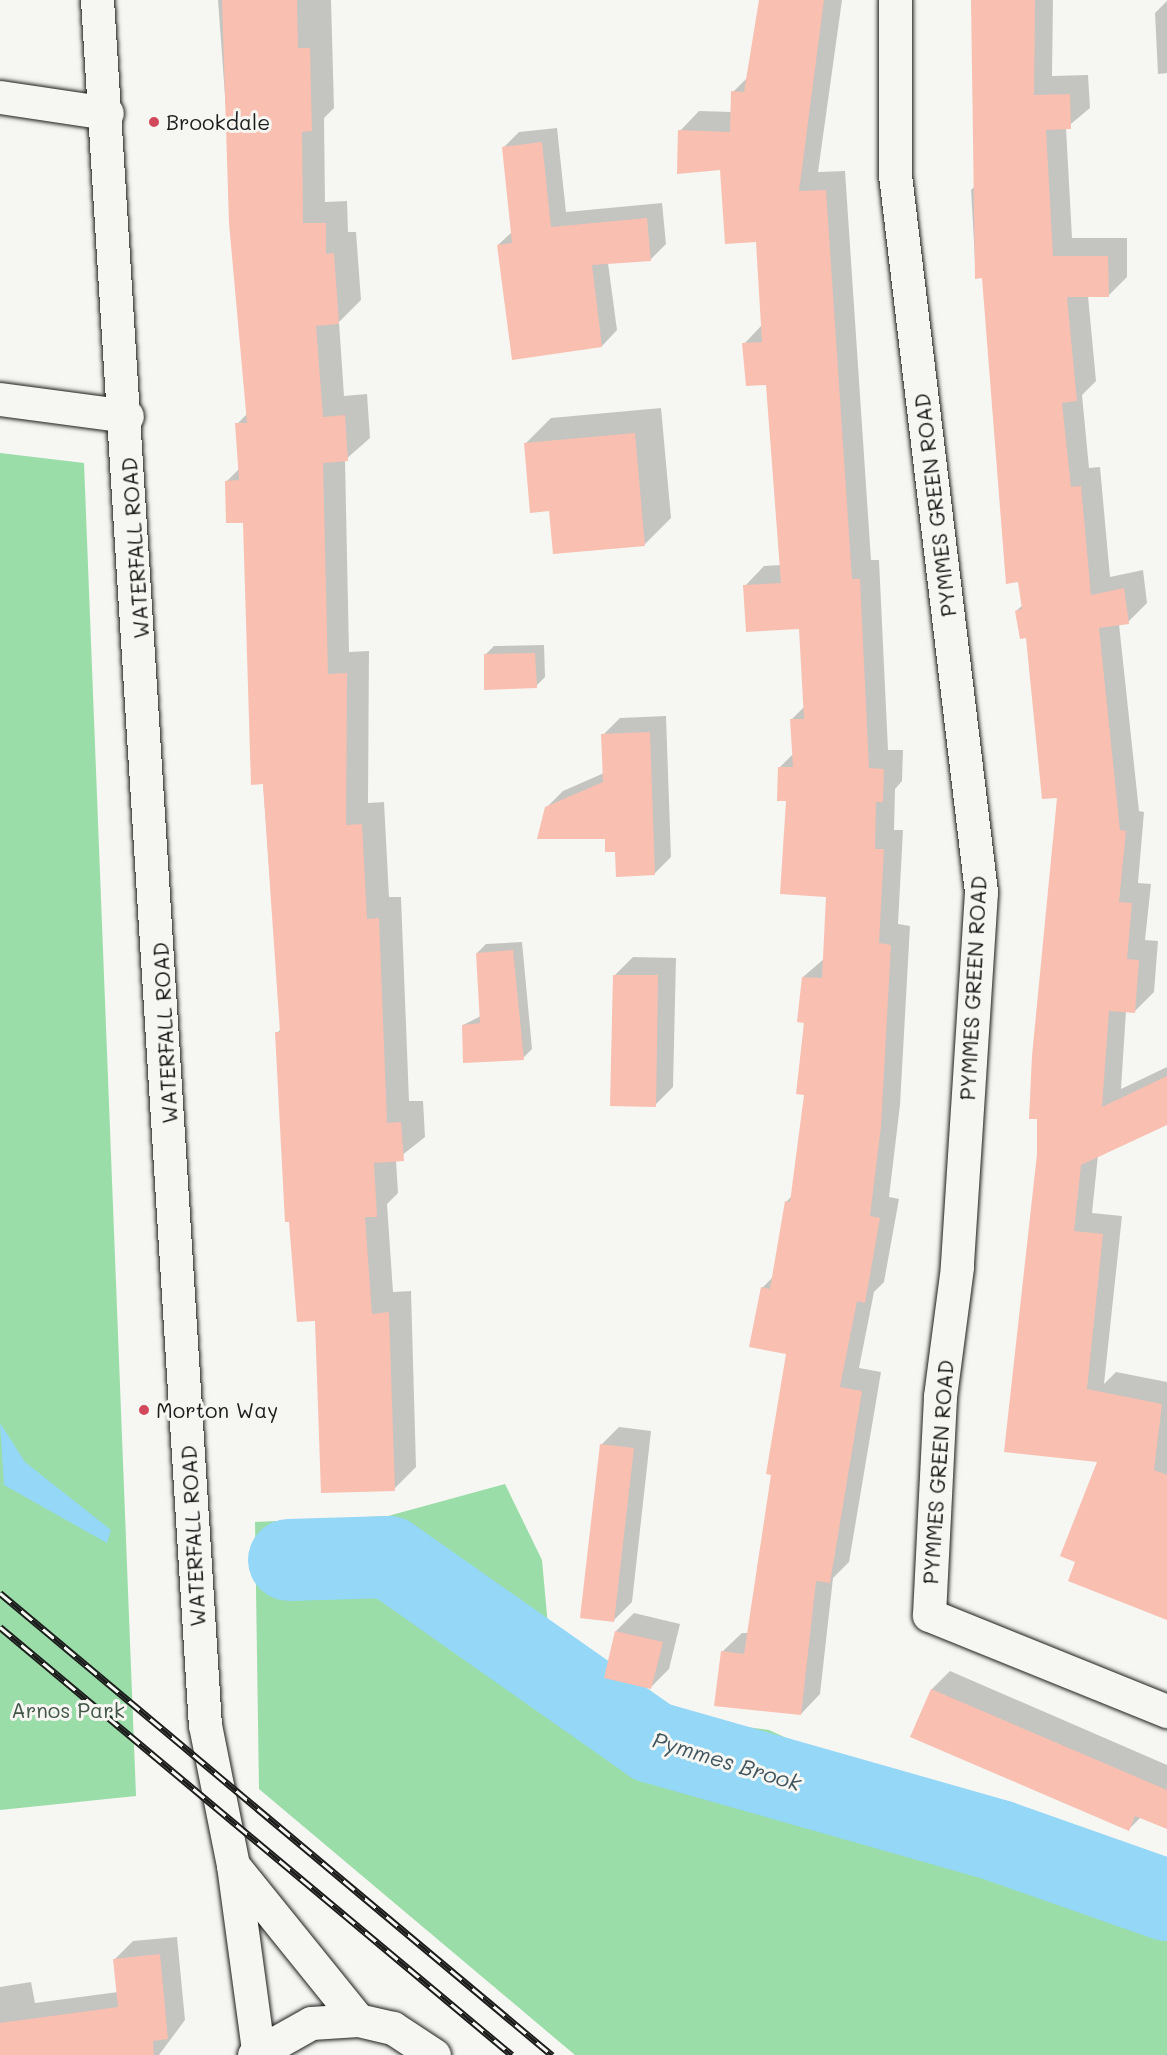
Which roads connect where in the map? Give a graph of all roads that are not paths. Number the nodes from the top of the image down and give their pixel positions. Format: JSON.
{"nodes":[{"id":1,"x":97,"y":0,"type":"edge"},
{"id":2,"x":895,"y":0,"type":"edge"},
{"id":3,"x":0,"y":97,"type":"edge"},
{"id":4,"x":107,"y":113,"type":"junction"},
{"id":5,"x":0,"y":399,"type":"edge"},
{"id":6,"x":127,"y":416,"type":"junction"},
{"id":7,"x":1167,"y":1711,"type":"edge"},
{"id":8,"x":233,"y":1865,"type":"junction"},
{"id":9,"x":358,"y":2020,"type":"junction"},
{"id":10,"x":256,"y":2053,"type":"edge"},
{"id":11,"x":434,"y":2055,"type":"edge"}],
"edges":[{"from":1,"to":4,"type":"main road","name":"WATERFALL ROAD"},
{"from":2,"to":7,"type":"main road","name":"PYMMES GREEN ROAD"},
{"from":3,"to":4,"type":"main road"},
{"from":4,"to":6,"type":"main road","name":"WATERFALL ROAD"},
{"from":5,"to":6,"type":"main road"},
{"from":6,"to":8,"type":"main road","name":"WATERFALL ROAD"},
{"from":8,"to":9,"type":"main road","name":"WATERFALL ROAD"},
{"from":8,"to":10,"type":"main road"},
{"from":9,"to":10,"type":"main road"},
{"from":9,"to":11,"type":"main road"}]}
